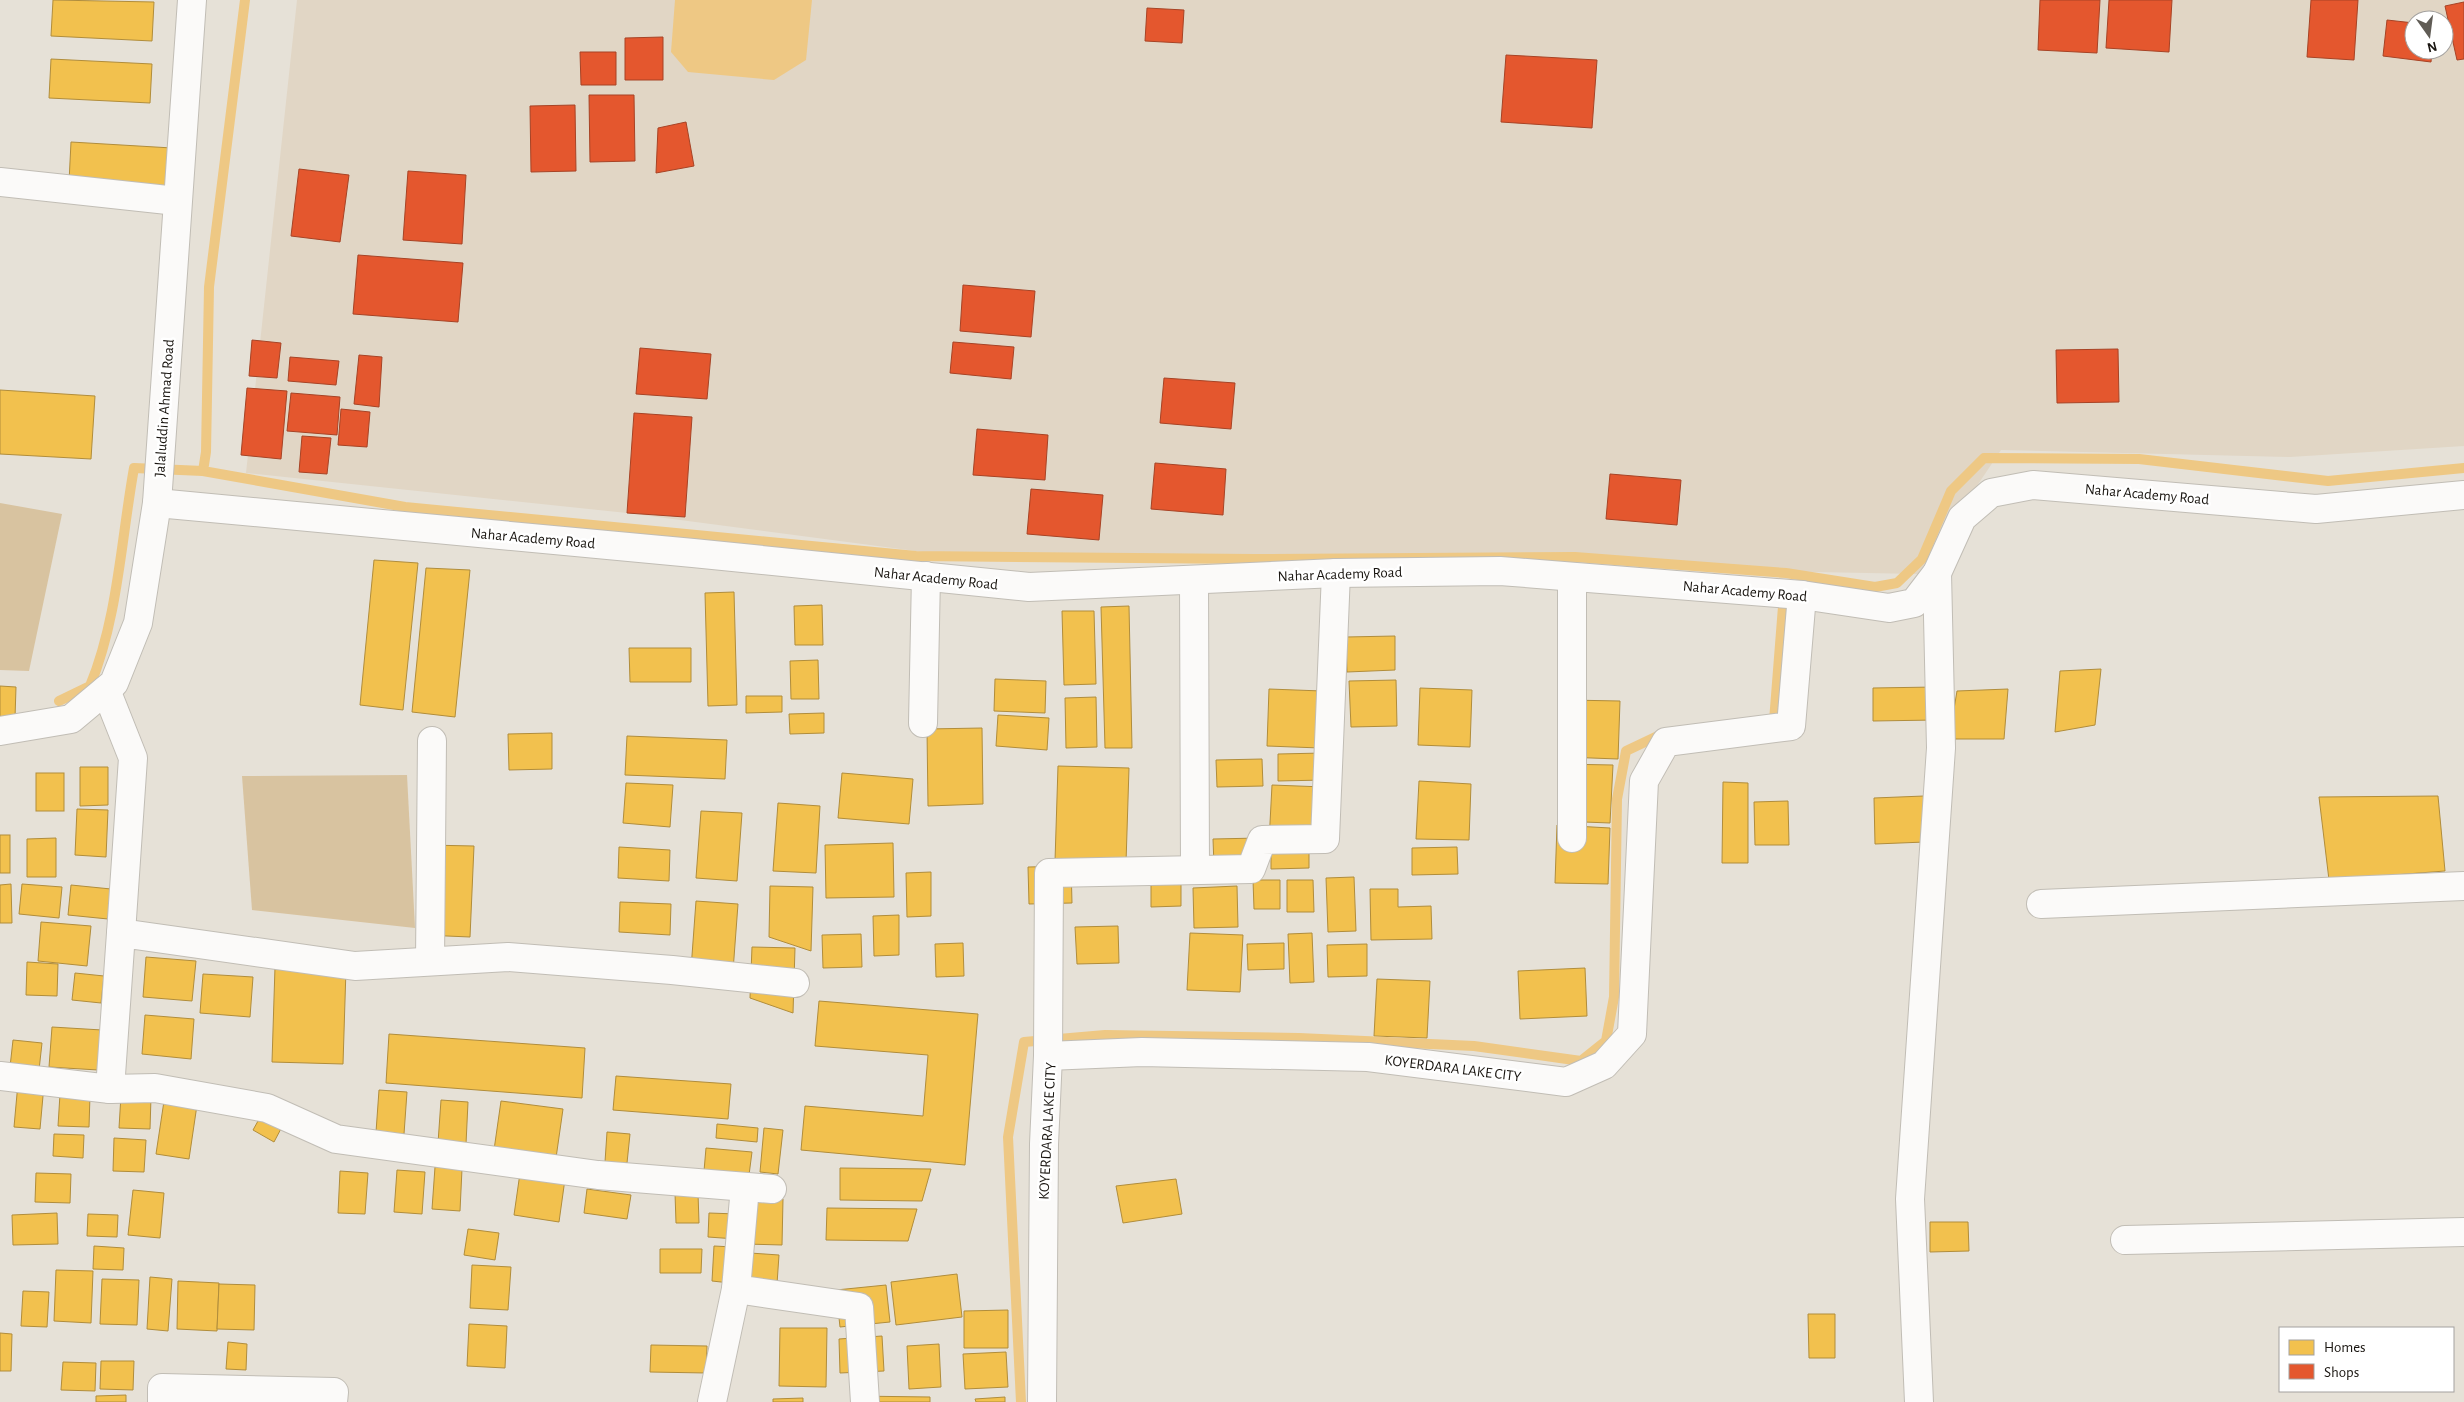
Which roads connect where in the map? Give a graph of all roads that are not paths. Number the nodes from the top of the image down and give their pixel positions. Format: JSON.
{"nodes":[{"id":1,"x":192,"y":0,"type":"edge"},
{"id":2,"x":0,"y":182,"type":"edge"},
{"id":3,"x":177,"y":201,"type":"junction"},
{"id":4,"x":2464,"y":495,"type":"edge"},
{"id":5,"x":157,"y":503,"type":"junction"},
{"id":6,"x":1336,"y":573,"type":"junction"},
{"id":7,"x":1937,"y":573,"type":"junction"},
{"id":8,"x":926,"y":576,"type":"junction"},
{"id":9,"x":1572,"y":577,"type":"junction"},
{"id":10,"x":1194,"y":580,"type":"junction"},
{"id":11,"x":1802,"y":595,"type":"junction"},
{"id":12,"x":106,"y":690,"type":"junction"},
{"id":13,"x":923,"y":723,"type":"dead end"},
{"id":14,"x":0,"y":731,"type":"edge"},
{"id":15,"x":432,"y":741,"type":"dead end"},
{"id":16,"x":1572,"y":838,"type":"dead end"},
{"id":17,"x":1195,"y":870,"type":"junction"},
{"id":18,"x":2464,"y":886,"type":"edge"},
{"id":19,"x":2041,"y":904,"type":"dead end"},
{"id":20,"x":121,"y":933,"type":"junction"},
{"id":21,"x":430,"y":961,"type":"junction"},
{"id":22,"x":795,"y":984,"type":"dead end"},
{"id":23,"x":1048,"y":1056,"type":"junction"},
{"id":24,"x":0,"y":1076,"type":"edge"},
{"id":25,"x":110,"y":1089,"type":"junction"},
{"id":26,"x":745,"y":1187,"type":"junction"},
{"id":27,"x":772,"y":1189,"type":"dead end"},
{"id":28,"x":2464,"y":1232,"type":"edge"},
{"id":29,"x":2125,"y":1240,"type":"dead end"},
{"id":30,"x":736,"y":1289,"type":"junction"},
{"id":31,"x":162,"y":1402,"type":"edge"},
{"id":32,"x":333,"y":1402,"type":"edge"},
{"id":33,"x":712,"y":1402,"type":"edge"},
{"id":34,"x":865,"y":1402,"type":"edge"},
{"id":35,"x":1042,"y":1402,"type":"edge"},
{"id":36,"x":1919,"y":1402,"type":"edge"}],
"edges":[{"from":1,"to":3,"type":"street","name":"Jalaluddin Ahmad Road"},
{"from":2,"to":3,"type":"street"},
{"from":3,"to":5,"type":"street","name":"Jalaluddin Ahmad Road"},
{"from":4,"to":7,"type":"street","name":"Nahar Academy Road"},
{"from":5,"to":8,"type":"street","name":"Nahar Academy Road"},
{"from":5,"to":12,"type":"street","name":"Jalaluddin Ahmad Road"},
{"from":6,"to":9,"type":"street","name":"Nahar Academy Road"},
{"from":6,"to":10,"type":"street","name":"Nahar Academy Road"},
{"from":6,"to":17,"type":"street"},
{"from":7,"to":11,"type":"street","name":"Nahar Academy Road"},
{"from":7,"to":36,"type":"street"},
{"from":8,"to":10,"type":"street","name":"Nahar Academy Road"},
{"from":8,"to":13,"type":"street"},
{"from":9,"to":11,"type":"street","name":"Nahar Academy Road"},
{"from":9,"to":16,"type":"street"},
{"from":10,"to":17,"type":"street"},
{"from":11,"to":23,"type":"street","name":"KOYERDARA LAKE CITY"},
{"from":12,"to":14,"type":"street","name":"Jalaluddin Ahmad Road"},
{"from":12,"to":20,"type":"street"},
{"from":15,"to":21,"type":"street"},
{"from":17,"to":23,"type":"street"},
{"from":18,"to":19,"type":"street"},
{"from":20,"to":21,"type":"street"},
{"from":20,"to":25,"type":"street"},
{"from":21,"to":22,"type":"street"},
{"from":23,"to":35,"type":"street","name":"KOYERDARA LAKE CITY"},
{"from":24,"to":25,"type":"street"},
{"from":25,"to":26,"type":"street"},
{"from":26,"to":27,"type":"street"},
{"from":26,"to":30,"type":"street"},
{"from":28,"to":29,"type":"street"},
{"from":30,"to":33,"type":"street"},
{"from":30,"to":34,"type":"street"},
{"from":31,"to":32,"type":"street"}]}
